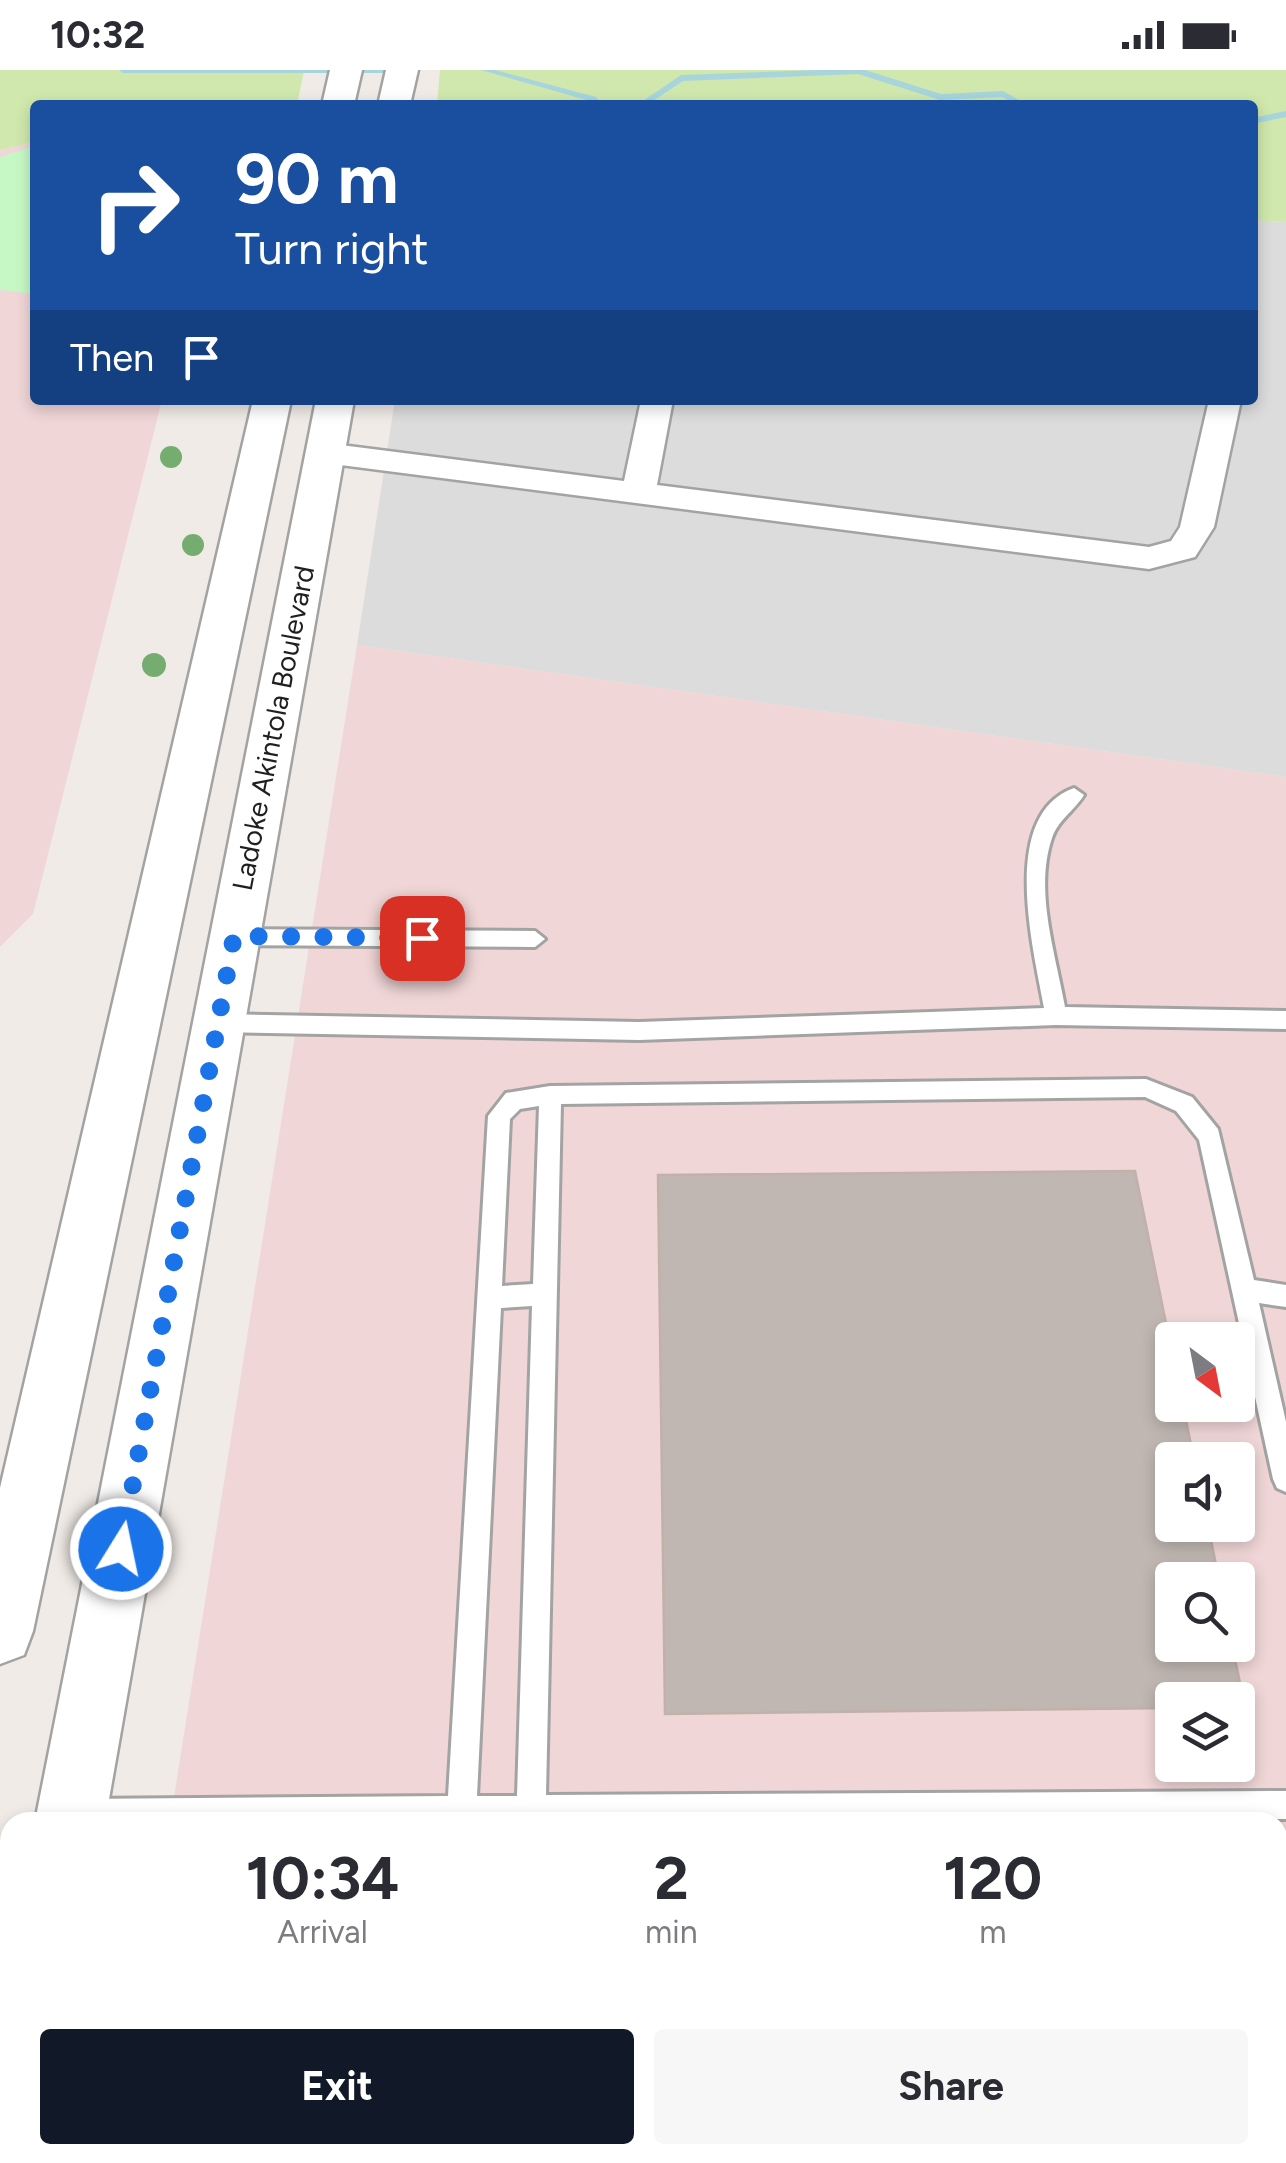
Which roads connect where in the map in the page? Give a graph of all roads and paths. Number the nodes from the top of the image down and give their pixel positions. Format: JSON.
{"nodes":[{"id":1,"x":346,"y":70,"type":"edge"},
{"id":2,"x":402,"y":70,"type":"edge"},
{"id":3,"x":340,"y":100,"type":"edge"},
{"id":4,"x":396,"y":100,"type":"edge"},
{"id":5,"x":271,"y":405,"type":"edge"},
{"id":6,"x":335,"y":405,"type":"edge"},
{"id":7,"x":656,"y":405,"type":"edge"},
{"id":8,"x":1224,"y":405,"type":"edge"},
{"id":9,"x":325,"y":453,"type":"junction"},
{"id":10,"x":638,"y":494,"type":"junction"},
{"id":11,"x":1074,"y":796,"type":"dead end"},
{"id":12,"x":234,"y":936,"type":"junction"},
{"id":13,"x":534,"y":939,"type":"dead end"},
{"id":14,"x":1056,"y":1016,"type":"junction"},
{"id":15,"x":1286,"y":1020,"type":"edge"},
{"id":16,"x":218,"y":1022,"type":"junction"},
{"id":17,"x":550,"y":1095,"type":"junction"},
{"id":18,"x":1244,"y":1290,"type":"junction"},
{"id":19,"x":545,"y":1295,"type":"junction"},
{"id":20,"x":1286,"y":1296,"type":"edge"},
{"id":21,"x":490,"y":1297,"type":"junction"},
{"id":22,"x":1286,"y":1478,"type":"edge"},
{"id":23,"x":0,"y":1631,"type":"edge"},
{"id":24,"x":1286,"y":1805,"type":"edge"},
{"id":25,"x":72,"y":1812,"type":"edge"},
{"id":26,"x":461,"y":1812,"type":"edge"},
{"id":27,"x":531,"y":1812,"type":"edge"},
{"id":28,"x":1017,"y":1812,"type":"edge"}],
"edges":[{"from":1,"to":3,"type":"street"},
{"from":2,"to":4,"type":"street"},
{"from":5,"to":23,"type":"street"},
{"from":6,"to":9,"type":"street","name":"Ladoke Akintola Boulevard"},
{"from":7,"to":10,"type":"street"},
{"from":8,"to":10,"type":"street"},
{"from":9,"to":10,"type":"street"},
{"from":9,"to":12,"type":"street","name":"Ladoke Akintola Boulevard"},
{"from":11,"to":14,"type":"lane"},
{"from":12,"to":13,"type":"lane"},
{"from":12,"to":16,"type":"street","name":"Ladoke Akintola Boulevard"},
{"from":14,"to":15,"type":"lane"},
{"from":14,"to":16,"type":"lane"},
{"from":16,"to":25,"type":"street","name":"Ladoke Akintola Boulevard"},
{"from":17,"to":18,"type":"lane"},
{"from":17,"to":19,"type":"lane"},
{"from":17,"to":21,"type":"lane"},
{"from":18,"to":20,"type":"lane"},
{"from":18,"to":22,"type":"lane"},
{"from":19,"to":21,"type":"lane"},
{"from":19,"to":27,"type":"lane"},
{"from":21,"to":26,"type":"lane"},
{"from":24,"to":28,"type":"lane"}]}
